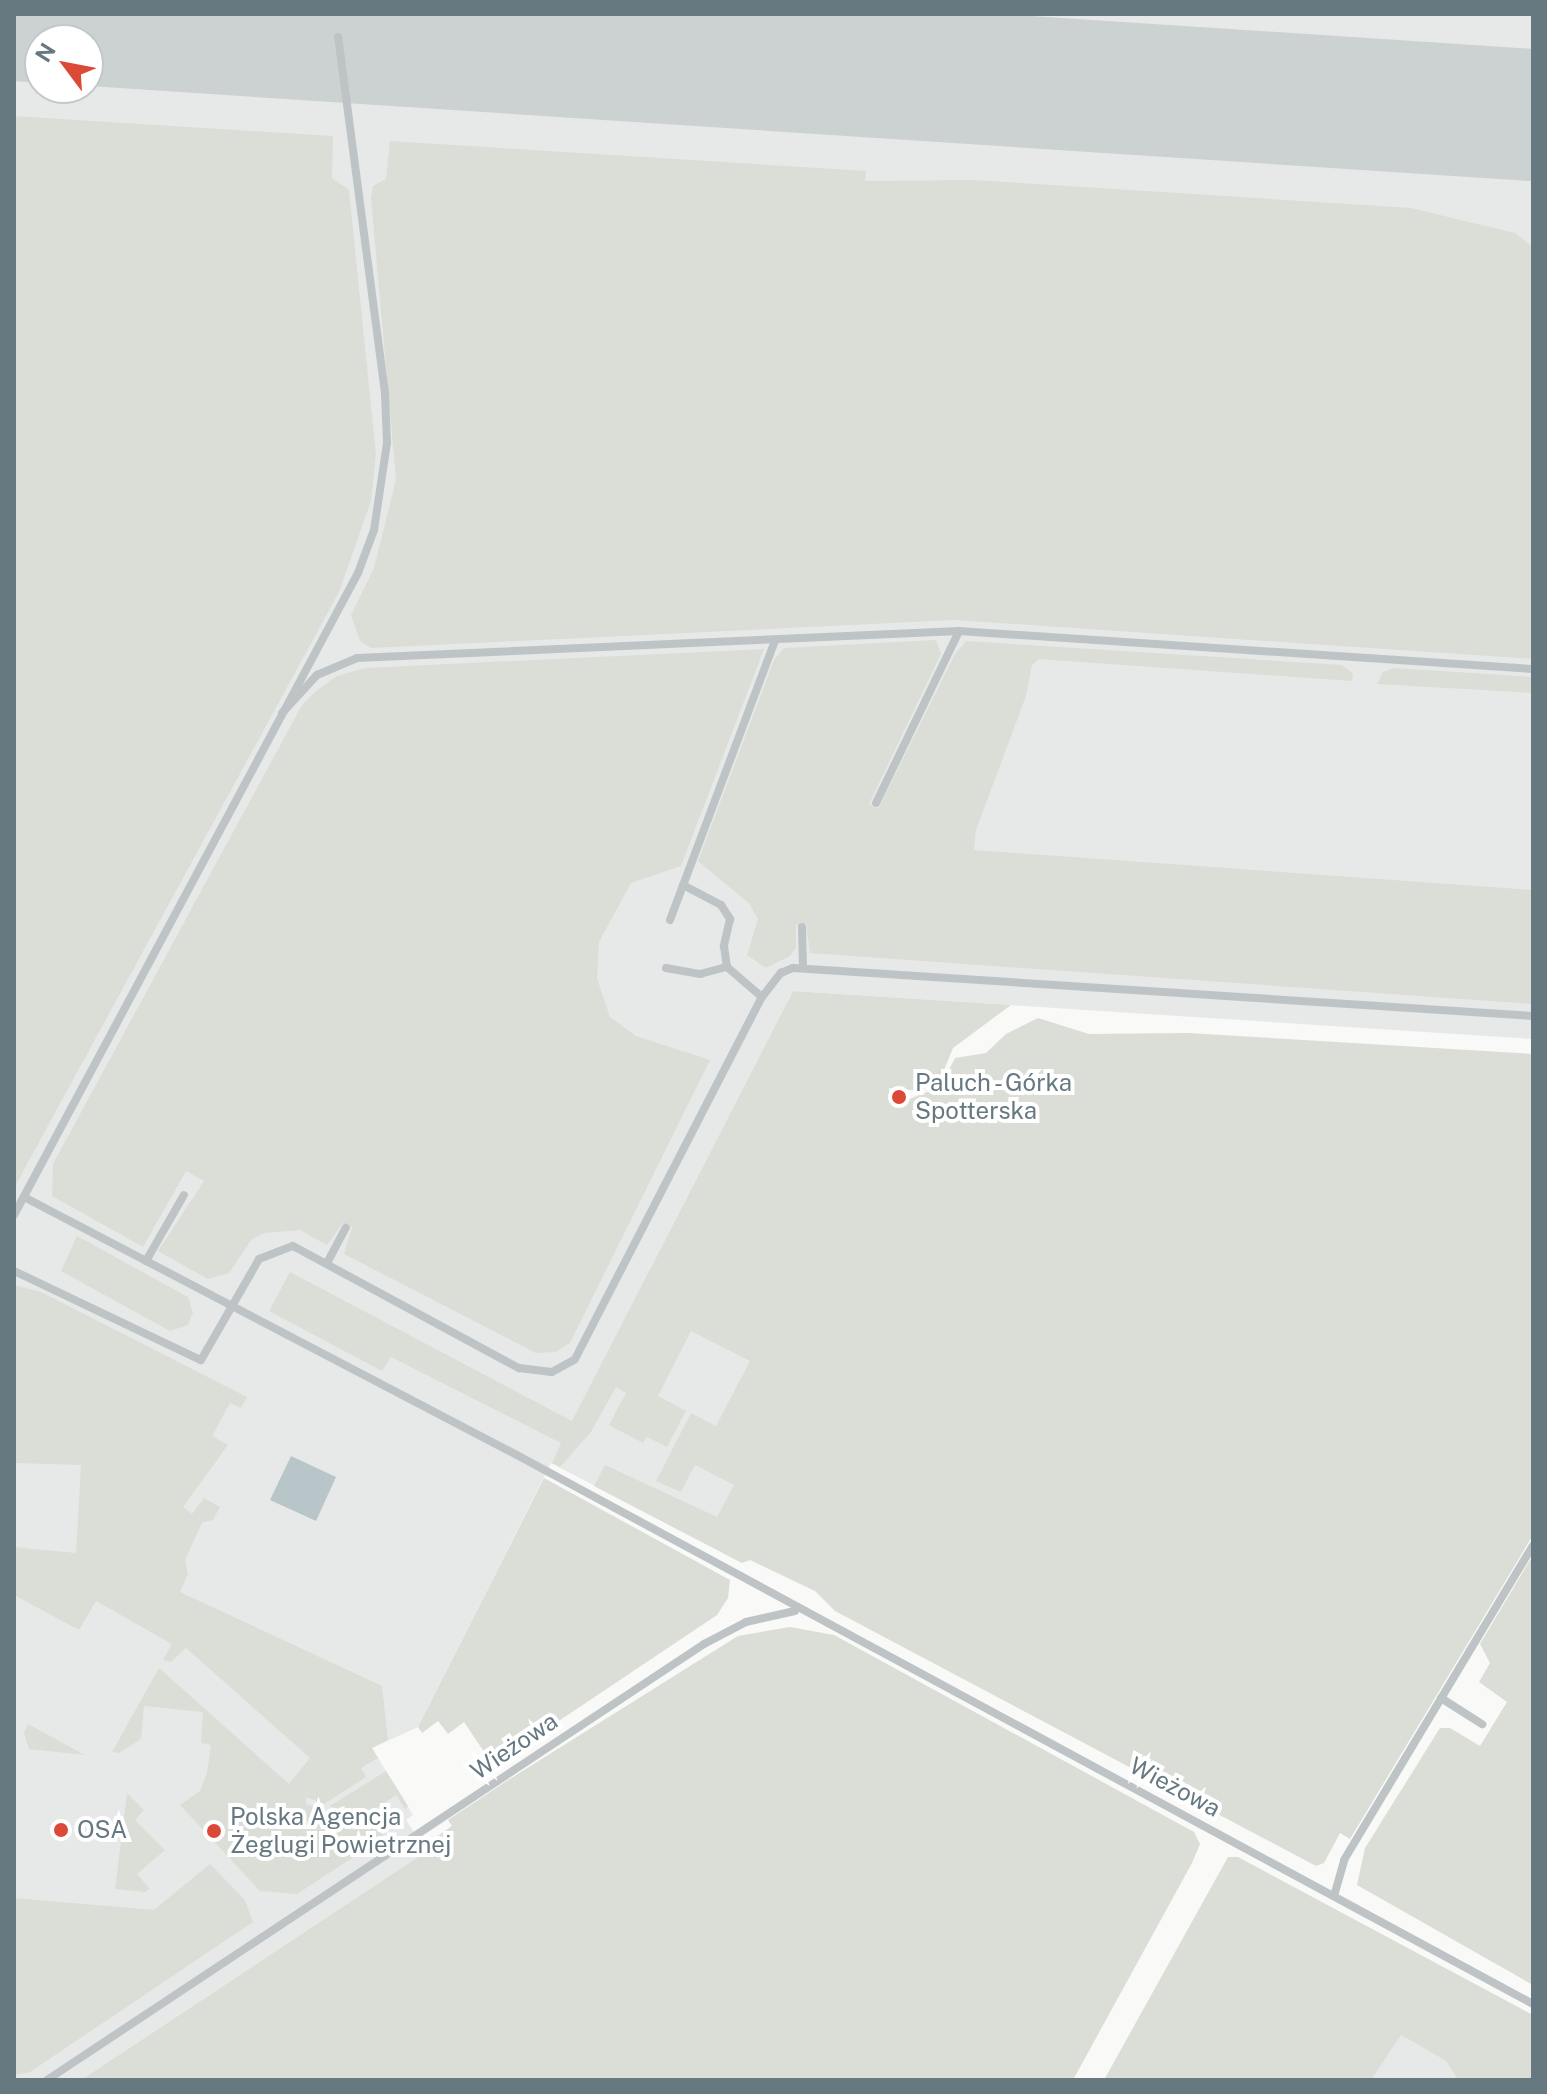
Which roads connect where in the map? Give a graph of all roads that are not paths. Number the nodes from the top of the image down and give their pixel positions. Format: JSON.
{"nodes":[{"id":1,"x":338,"y":37,"type":"dead end"},
{"id":2,"x":959,"y":631,"type":"junction"},
{"id":3,"x":775,"y":640,"type":"junction"},
{"id":4,"x":1533,"y":669,"type":"edge"},
{"id":5,"x":282,"y":713,"type":"junction"},
{"id":6,"x":876,"y":803,"type":"dead end"},
{"id":7,"x":683,"y":885,"type":"junction"},
{"id":8,"x":670,"y":920,"type":"dead end"},
{"id":9,"x":802,"y":927,"type":"dead end"},
{"id":10,"x":727,"y":967,"type":"junction"},
{"id":11,"x":803,"y":967,"type":"junction"},
{"id":12,"x":666,"y":968,"type":"dead end"},
{"id":13,"x":762,"y":997,"type":"junction"},
{"id":14,"x":1533,"y":1016,"type":"edge"},
{"id":15,"x":184,"y":1195,"type":"dead end"},
{"id":16,"x":24,"y":1197,"type":"junction"},
{"id":17,"x":14,"y":1215,"type":"edge"},
{"id":18,"x":346,"y":1228,"type":"dead end"},
{"id":19,"x":146,"y":1261,"type":"junction"},
{"id":20,"x":327,"y":1263,"type":"junction"},
{"id":21,"x":14,"y":1271,"type":"edge"},
{"id":22,"x":230,"y":1307,"type":"junction"},
{"id":23,"x":1533,"y":1545,"type":"edge"},
{"id":24,"x":796,"y":1611,"type":"junction"},
{"id":25,"x":1441,"y":1698,"type":"junction"},
{"id":26,"x":1482,"y":1724,"type":"dead end"},
{"id":27,"x":1334,"y":1896,"type":"junction"},
{"id":28,"x":1533,"y":2004,"type":"edge"},
{"id":29,"x":47,"y":2080,"type":"edge"}],
"edges":[{"from":1,"to":5,"type":"lane"},
{"from":2,"to":3,"type":"lane"},
{"from":2,"to":4,"type":"lane"},
{"from":2,"to":6,"type":"lane"},
{"from":3,"to":5,"type":"lane"},
{"from":3,"to":7,"type":"lane"},
{"from":5,"to":16,"type":"lane"},
{"from":7,"to":8,"type":"lane"},
{"from":7,"to":10,"type":"lane"},
{"from":9,"to":11,"type":"lane"},
{"from":10,"to":12,"type":"lane"},
{"from":10,"to":13,"type":"lane"},
{"from":11,"to":13,"type":"lane"},
{"from":11,"to":14,"type":"lane"},
{"from":13,"to":20,"type":"lane"},
{"from":15,"to":19,"type":"lane"},
{"from":16,"to":17,"type":"lane"},
{"from":16,"to":19,"type":"lane","name":"Wieżowa"},
{"from":18,"to":20,"type":"lane"},
{"from":19,"to":22,"type":"lane","name":"Wieżowa"},
{"from":20,"to":22,"type":"lane"},
{"from":21,"to":22,"type":"lane"},
{"from":22,"to":24,"type":"lane","name":"Wieżowa"},
{"from":23,"to":25,"type":"lane"},
{"from":24,"to":27,"type":"lane","name":"Wieżowa"},
{"from":24,"to":29,"type":"lane","name":"Wieżowa"},
{"from":25,"to":26,"type":"lane"},
{"from":25,"to":27,"type":"lane"},
{"from":27,"to":28,"type":"lane","name":"Wieżowa"}]}
